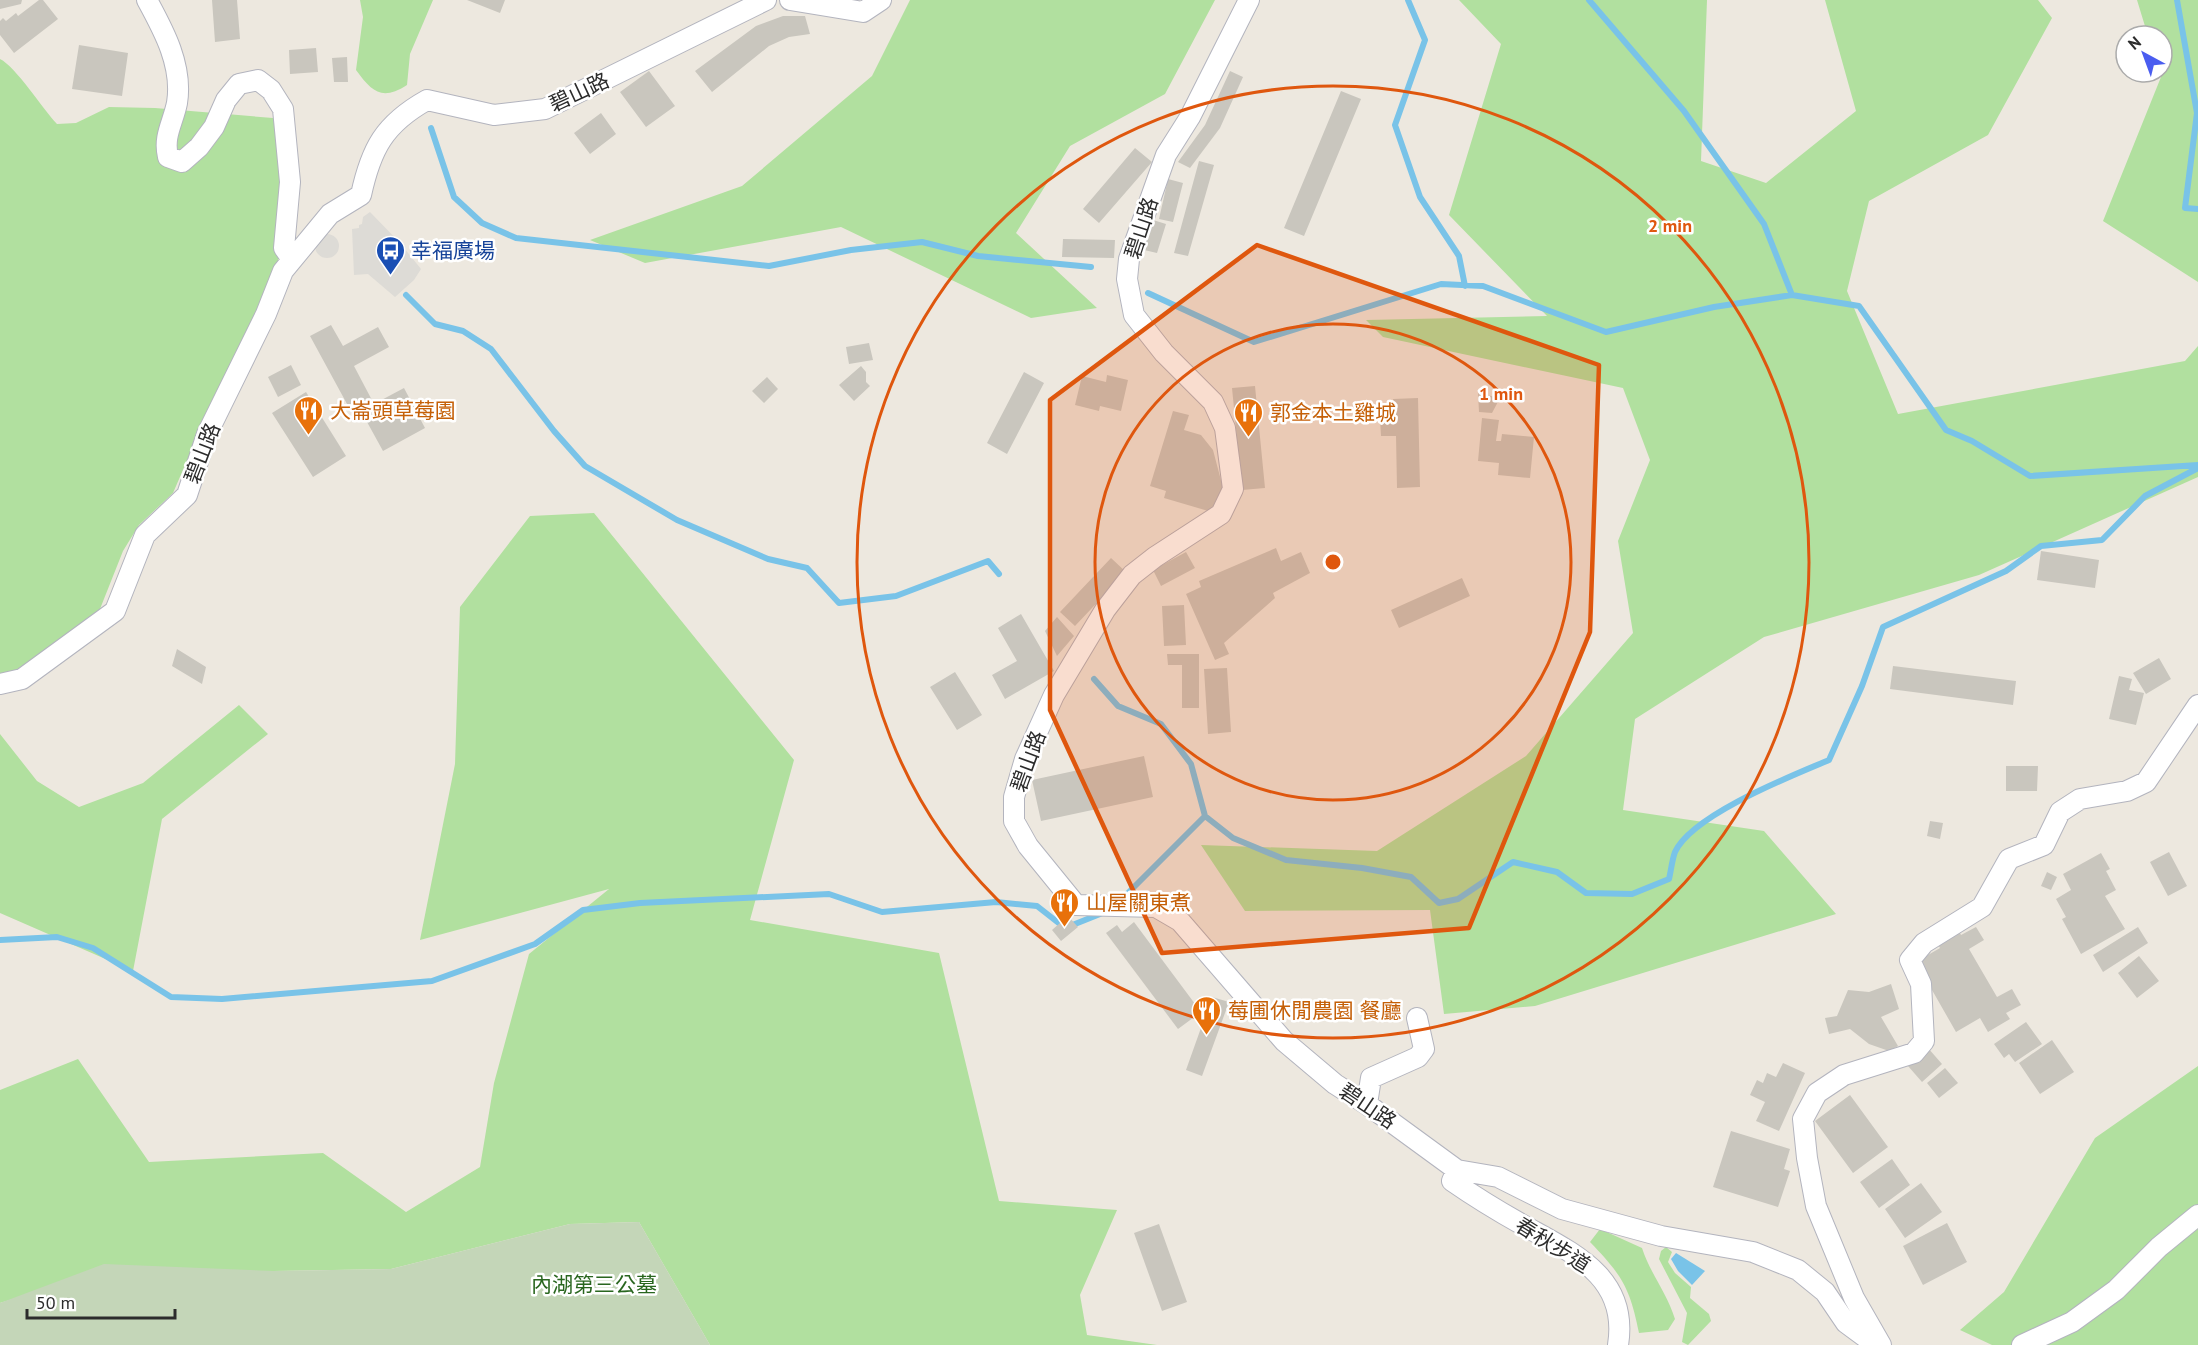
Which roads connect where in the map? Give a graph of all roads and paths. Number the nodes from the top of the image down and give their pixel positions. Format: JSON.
{"nodes":[{"id":1,"x":147,"y":0,"type":"edge"},
{"id":2,"x":766,"y":0,"type":"edge"},
{"id":3,"x":790,"y":0,"type":"edge"},
{"id":4,"x":881,"y":0,"type":"edge"},
{"id":5,"x":1249,"y":0,"type":"edge"},
{"id":6,"x":291,"y":258,"type":"junction"},
{"id":7,"x":0,"y":684,"type":"edge"},
{"id":8,"x":2198,"y":705,"type":"edge"},
{"id":9,"x":1417,"y":1018,"type":"dead end"},
{"id":10,"x":1367,"y":1104,"type":"junction"},
{"id":11,"x":1457,"y":1170,"type":"junction"},
{"id":12,"x":2198,"y":1215,"type":"edge"},
{"id":13,"x":1618,"y":1345,"type":"edge"},
{"id":14,"x":1876,"y":1345,"type":"edge"},
{"id":15,"x":1881,"y":1345,"type":"edge"},
{"id":16,"x":2022,"y":1345,"type":"edge"}],
"edges":[{"from":1,"to":6,"type":"street"},
{"from":2,"to":6,"type":"street","name":"碧山路"},
{"from":3,"to":4,"type":"street"},
{"from":5,"to":10,"type":"street","name":"碧山路"},
{"from":6,"to":7,"type":"street","name":"碧山路"},
{"from":8,"to":15,"type":"street"},
{"from":9,"to":10,"type":"street"},
{"from":10,"to":11,"type":"street","name":"碧山路"},
{"from":11,"to":13,"type":"street","name":"春秋步道"},
{"from":11,"to":14,"type":"street","name":"碧山路"},
{"from":12,"to":16,"type":"street"}]}
